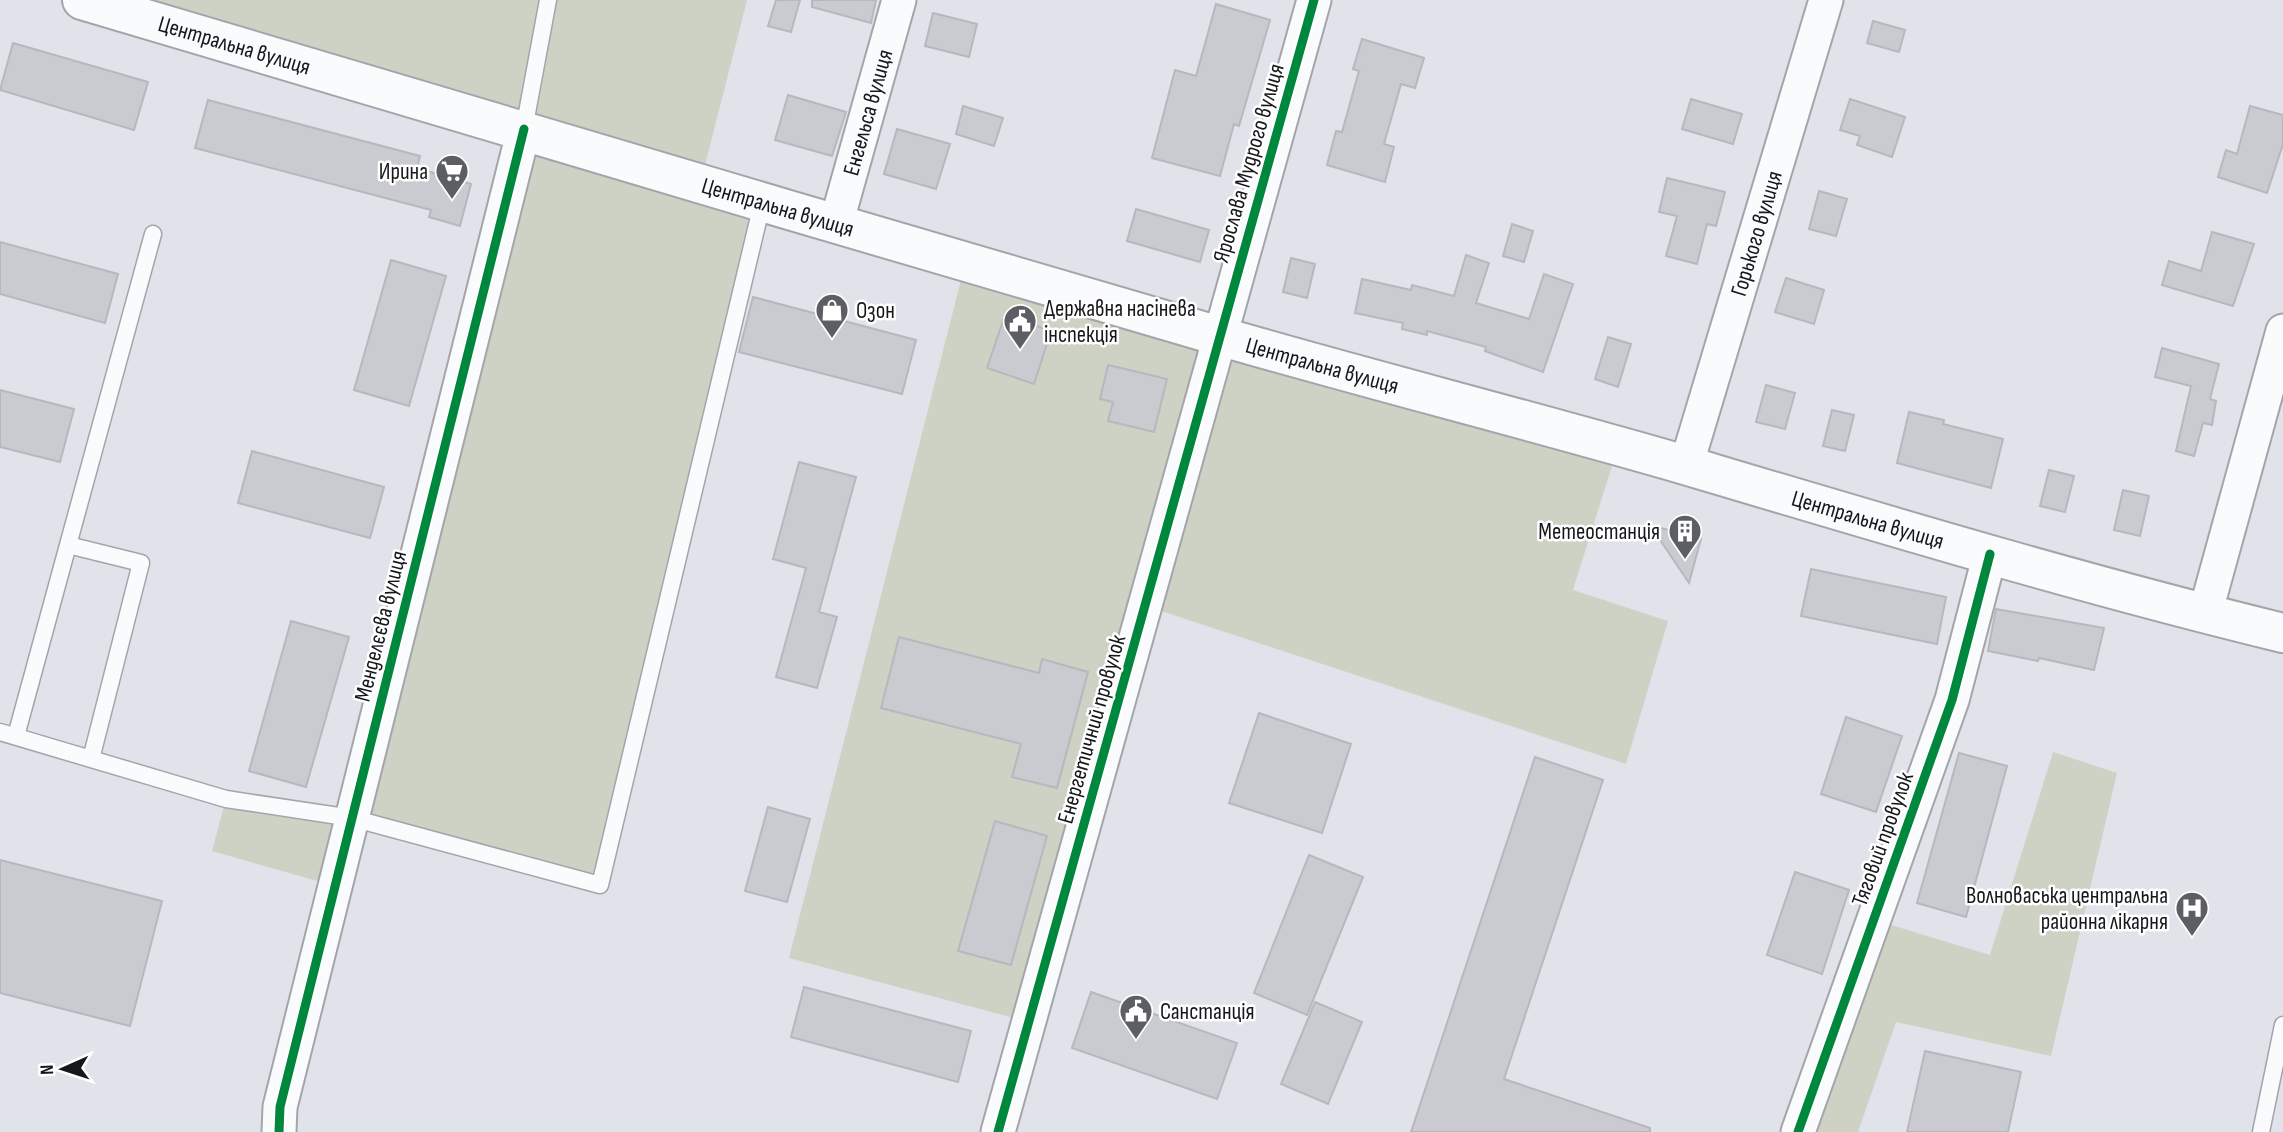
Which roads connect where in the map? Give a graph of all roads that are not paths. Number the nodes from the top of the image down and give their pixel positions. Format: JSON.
{"nodes":[{"id":1,"x":82,"y":0,"type":"edge"},
{"id":2,"x":548,"y":0,"type":"edge"},
{"id":3,"x":899,"y":0,"type":"edge"},
{"id":4,"x":1314,"y":0,"type":"edge"},
{"id":5,"x":1826,"y":0,"type":"edge"},
{"id":6,"x":524,"y":129,"type":"junction"},
{"id":7,"x":762,"y":204,"type":"junction"},
{"id":8,"x":835,"y":224,"type":"junction"},
{"id":9,"x":153,"y":234,"type":"dead end"},
{"id":10,"x":2283,"y":331,"type":"edge"},
{"id":11,"x":1220,"y":337,"type":"junction"},
{"id":12,"x":1686,"y":466,"type":"junction"},
{"id":13,"x":68,"y":545,"type":"junction"},
{"id":14,"x":1990,"y":554,"type":"junction"},
{"id":15,"x":2205,"y":614,"type":"junction"},
{"id":16,"x":2283,"y":633,"type":"edge"},
{"id":17,"x":8,"y":734,"type":"edge"},
{"id":18,"x":92,"y":759,"type":"junction"},
{"id":19,"x":352,"y":818,"type":"junction"},
{"id":20,"x":2283,"y":1025,"type":"edge"},
{"id":21,"x":279,"y":1132,"type":"edge"},
{"id":22,"x":998,"y":1132,"type":"edge"},
{"id":23,"x":1798,"y":1132,"type":"edge"},
{"id":24,"x":2261,"y":1132,"type":"edge"}],
"edges":[{"from":1,"to":6,"type":"main road","name":"Центральна вулиця"},
{"from":2,"to":6,"type":"lane"},
{"from":3,"to":8,"type":"street","name":"Енгельса вулиця"},
{"from":4,"to":11,"type":"street","name":"Ярослава Мудрого вулиця"},
{"from":5,"to":12,"type":"street","name":"Горького вулиця"},
{"from":6,"to":7,"type":"main road","name":"Центральна вулиця"},
{"from":6,"to":19,"type":"street","name":"Менделєєва вулиця"},
{"from":7,"to":8,"type":"main road","name":"Центральна вулиця"},
{"from":7,"to":19,"type":"lane"},
{"from":8,"to":11,"type":"main road","name":"Центральна вулиця"},
{"from":9,"to":13,"type":"lane"},
{"from":10,"to":15,"type":"street"},
{"from":11,"to":12,"type":"main road","name":"Центральна вулиця"},
{"from":11,"to":22,"type":"street","name":"Енергетичний провулок"},
{"from":12,"to":14,"type":"main road","name":"Центральна вулиця"},
{"from":13,"to":17,"type":"lane"},
{"from":13,"to":18,"type":"lane"},
{"from":14,"to":15,"type":"main road","name":"Центральна вулиця"},
{"from":14,"to":23,"type":"street","name":"Тяговий провулок"},
{"from":15,"to":16,"type":"main road","name":"Центральна вулиця"},
{"from":17,"to":18,"type":"lane"},
{"from":18,"to":19,"type":"lane"},
{"from":19,"to":21,"type":"street","name":"Менделєєва вулиця"},
{"from":20,"to":24,"type":"lane"}]}
